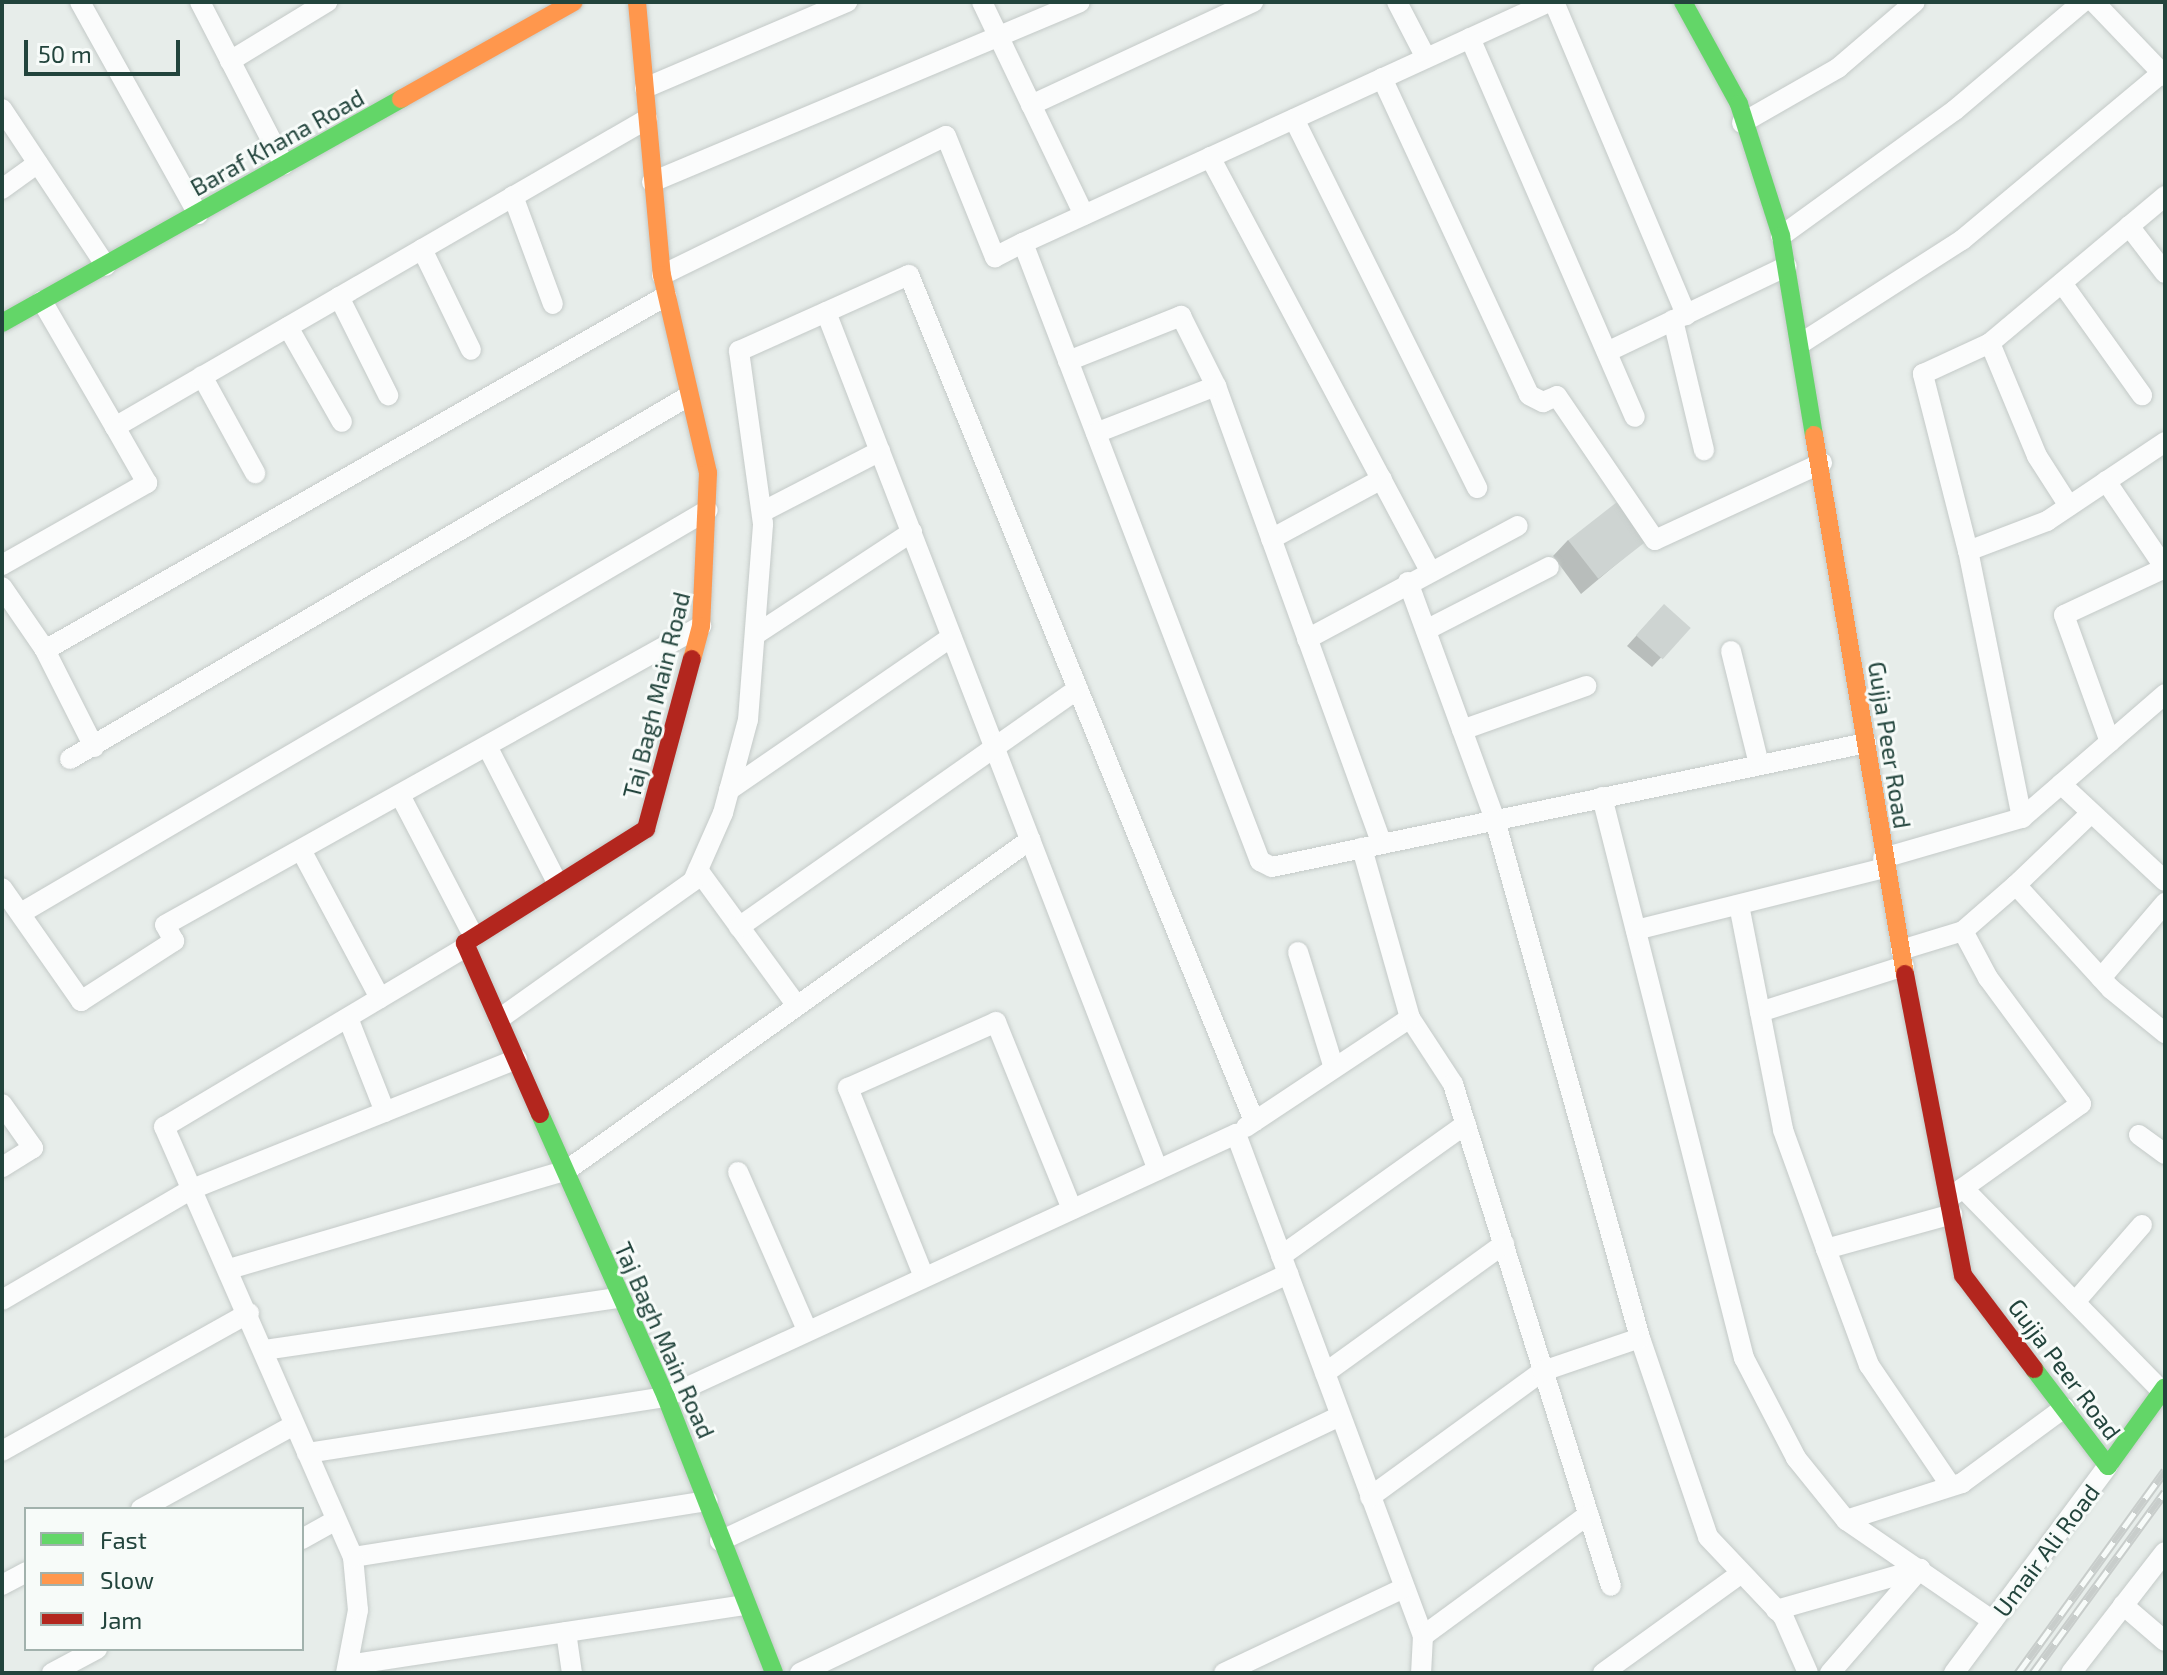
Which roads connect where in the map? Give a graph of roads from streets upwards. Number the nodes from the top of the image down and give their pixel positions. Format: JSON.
{"nodes":[{"id":1,"x":80,"y":2,"type":"edge"},
{"id":2,"x":200,"y":2,"type":"edge"},
{"id":3,"x":327,"y":2,"type":"edge"},
{"id":4,"x":574,"y":2,"type":"edge"},
{"id":5,"x":637,"y":2,"type":"edge"},
{"id":6,"x":847,"y":2,"type":"edge"},
{"id":7,"x":982,"y":2,"type":"edge"},
{"id":8,"x":1080,"y":2,"type":"edge"},
{"id":9,"x":1253,"y":2,"type":"edge"},
{"id":10,"x":1397,"y":2,"type":"edge"},
{"id":11,"x":1551,"y":2,"type":"edge"},
{"id":12,"x":1683,"y":2,"type":"edge"},
{"id":13,"x":1915,"y":2,"type":"edge"},
{"id":14,"x":2083,"y":2,"type":"edge"},
{"id":15,"x":2094,"y":2,"type":"edge"},
{"id":16,"x":1519,"y":8,"type":"edge"},
{"id":17,"x":543,"y":9,"type":"edge"},
{"id":18,"x":1470,"y":38,"type":"junction"},
{"id":19,"x":1000,"y":40,"type":"junction"},
{"id":20,"x":1426,"y":58,"type":"junction"},
{"id":21,"x":230,"y":61,"type":"junction"},
{"id":22,"x":2164,"y":74,"type":"edge"},
{"id":23,"x":1382,"y":78,"type":"junction"},
{"id":24,"x":645,"y":88,"type":"junction"},
{"id":25,"x":1031,"y":105,"type":"junction"},
{"id":26,"x":2,"y":109,"type":"edge"},
{"id":27,"x":647,"y":119,"type":"junction"},
{"id":28,"x":1294,"y":119,"type":"junction"},
{"id":29,"x":1742,"y":123,"type":"junction"},
{"id":30,"x":1210,"y":157,"type":"junction"},
{"id":31,"x":38,"y":163,"type":"junction"},
{"id":32,"x":284,"y":165,"type":"junction"},
{"id":33,"x":652,"y":182,"type":"junction"},
{"id":34,"x":2,"y":189,"type":"edge"},
{"id":35,"x":513,"y":196,"type":"junction"},
{"id":36,"x":2165,"y":196,"type":"edge"},
{"id":37,"x":198,"y":214,"type":"junction"},
{"id":38,"x":1084,"y":215,"type":"junction"},
{"id":39,"x":2129,"y":226,"type":"junction"},
{"id":40,"x":1781,"y":236,"type":"junction"},
{"id":41,"x":1023,"y":243,"type":"junction"},
{"id":42,"x":422,"y":249,"type":"junction"},
{"id":43,"x":106,"y":266,"type":"junction"},
{"id":44,"x":1787,"y":266,"type":"junction"},
{"id":45,"x":2165,"y":273,"type":"edge"},
{"id":46,"x":662,"y":275,"type":"junction"},
{"id":47,"x":2062,"y":283,"type":"junction"},
{"id":48,"x":666,"y":296,"type":"junction"},
{"id":49,"x":339,"y":297,"type":"junction"},
{"id":50,"x":42,"y":301,"type":"junction"},
{"id":51,"x":553,"y":304,"type":"dead end"},
{"id":52,"x":826,"y":312,"type":"junction"},
{"id":53,"x":1679,"y":318,"type":"junction"},
{"id":54,"x":2,"y":323,"type":"edge"},
{"id":55,"x":288,"y":327,"type":"junction"},
{"id":56,"x":1803,"y":342,"type":"junction"},
{"id":57,"x":1990,"y":343,"type":"junction"},
{"id":58,"x":471,"y":350,"type":"dead end"},
{"id":59,"x":1607,"y":352,"type":"junction"},
{"id":60,"x":1068,"y":361,"type":"junction"},
{"id":61,"x":202,"y":376,"type":"junction"},
{"id":62,"x":1216,"y":386,"type":"junction"},
{"id":63,"x":388,"y":395,"type":"dead end"},
{"id":64,"x":2142,"y":395,"type":"dead end"},
{"id":65,"x":687,"y":397,"type":"junction"},
{"id":66,"x":1635,"y":417,"type":"dead end"},
{"id":67,"x":342,"y":422,"type":"dead end"},
{"id":68,"x":115,"y":427,"type":"junction"},
{"id":69,"x":1096,"y":433,"type":"junction"},
{"id":70,"x":2165,"y":442,"type":"edge"},
{"id":71,"x":1704,"y":450,"type":"dead end"},
{"id":72,"x":880,"y":451,"type":"junction"},
{"id":73,"x":1822,"y":463,"type":"junction"},
{"id":74,"x":255,"y":473,"type":"dead end"},
{"id":75,"x":1382,"y":479,"type":"junction"},
{"id":76,"x":2106,"y":481,"type":"junction"},
{"id":77,"x":1477,"y":488,"type":"dead end"},
{"id":78,"x":2069,"y":506,"type":"junction"},
{"id":79,"x":708,"y":510,"type":"junction"},
{"id":80,"x":762,"y":512,"type":"junction"},
{"id":81,"x":1518,"y":526,"type":"dead end"},
{"id":82,"x":912,"y":532,"type":"junction"},
{"id":83,"x":1271,"y":539,"type":"junction"},
{"id":84,"x":1968,"y":551,"type":"junction"},
{"id":85,"x":2,"y":565,"type":"edge"},
{"id":86,"x":1549,"y":567,"type":"dead end"},
{"id":87,"x":2165,"y":568,"type":"edge"},
{"id":88,"x":1430,"y":570,"type":"junction"},
{"id":89,"x":1408,"y":582,"type":"junction"},
{"id":90,"x":2,"y":587,"type":"edge"},
{"id":91,"x":701,"y":626,"type":"junction"},
{"id":92,"x":1426,"y":630,"type":"junction"},
{"id":93,"x":755,"y":635,"type":"junction"},
{"id":94,"x":952,"y":637,"type":"junction"},
{"id":95,"x":1307,"y":639,"type":"junction"},
{"id":96,"x":45,"y":650,"type":"junction"},
{"id":97,"x":1731,"y":651,"type":"dead end"},
{"id":98,"x":1586,"y":686,"type":"dead end"},
{"id":99,"x":1078,"y":689,"type":"junction"},
{"id":100,"x":2165,"y":694,"type":"edge"},
{"id":101,"x":1462,"y":730,"type":"junction"},
{"id":102,"x":2110,"y":742,"type":"junction"},
{"id":103,"x":1866,"y":743,"type":"junction"},
{"id":104,"x":487,"y":746,"type":"junction"},
{"id":105,"x":94,"y":747,"type":"junction"},
{"id":106,"x":995,"y":747,"type":"junction"},
{"id":107,"x":70,"y":759,"type":"dead end"},
{"id":108,"x":1759,"y":764,"type":"junction"},
{"id":109,"x":2061,"y":784,"type":"junction"},
{"id":110,"x":729,"y":790,"type":"junction"},
{"id":111,"x":400,"y":795,"type":"junction"},
{"id":112,"x":1602,"y":797,"type":"junction"},
{"id":113,"x":2089,"y":815,"type":"junction"},
{"id":114,"x":2022,"y":818,"type":"junction"},
{"id":115,"x":1495,"y":820,"type":"junction"},
{"id":116,"x":1030,"y":840,"type":"junction"},
{"id":117,"x":1371,"y":846,"type":"junction"},
{"id":118,"x":301,"y":850,"type":"junction"},
{"id":119,"x":1884,"y":863,"type":"junction"},
{"id":120,"x":698,"y":870,"type":"junction"},
{"id":121,"x":2165,"y":881,"type":"edge"},
{"id":122,"x":557,"y":882,"type":"junction"},
{"id":123,"x":2016,"y":885,"type":"junction"},
{"id":124,"x":2,"y":888,"type":"edge"},
{"id":125,"x":2165,"y":903,"type":"edge"},
{"id":126,"x":1739,"y":905,"type":"junction"},
{"id":127,"x":21,"y":913,"type":"junction"},
{"id":128,"x":739,"y":927,"type":"junction"},
{"id":129,"x":1636,"y":930,"type":"junction"},
{"id":130,"x":1963,"y":931,"type":"junction"},
{"id":131,"x":470,"y":942,"type":"junction"},
{"id":132,"x":1298,"y":952,"type":"dead end"},
{"id":133,"x":1903,"y":958,"type":"junction"},
{"id":134,"x":2101,"y":978,"type":"junction"},
{"id":135,"x":380,"y":998,"type":"junction"},
{"id":136,"x":797,"y":1006,"type":"junction"},
{"id":137,"x":1760,"y":1012,"type":"junction"},
{"id":138,"x":348,"y":1018,"type":"junction"},
{"id":139,"x":1410,"y":1018,"type":"junction"},
{"id":140,"x":499,"y":1019,"type":"junction"},
{"id":141,"x":2165,"y":1033,"type":"edge"},
{"id":142,"x":517,"y":1059,"type":"junction"},
{"id":143,"x":1334,"y":1068,"type":"junction"},
{"id":144,"x":2,"y":1104,"type":"edge"},
{"id":145,"x":385,"y":1112,"type":"junction"},
{"id":146,"x":1254,"y":1121,"type":"junction"},
{"id":147,"x":1466,"y":1124,"type":"junction"},
{"id":148,"x":1236,"y":1134,"type":"junction"},
{"id":149,"x":2139,"y":1135,"type":"dead end"},
{"id":150,"x":2165,"y":1154,"type":"edge"},
{"id":151,"x":2,"y":1167,"type":"edge"},
{"id":152,"x":567,"y":1170,"type":"junction"},
{"id":153,"x":1158,"y":1170,"type":"junction"},
{"id":154,"x":738,"y":1172,"type":"dead end"},
{"id":155,"x":192,"y":1189,"type":"junction"},
{"id":156,"x":1955,"y":1200,"type":"junction"},
{"id":157,"x":1072,"y":1209,"type":"junction"},
{"id":158,"x":2142,"y":1225,"type":"dead end"},
{"id":159,"x":1504,"y":1244,"type":"junction"},
{"id":160,"x":1826,"y":1249,"type":"junction"},
{"id":161,"x":1284,"y":1265,"type":"junction"},
{"id":162,"x":229,"y":1269,"type":"junction"},
{"id":163,"x":924,"y":1277,"type":"junction"},
{"id":164,"x":619,"y":1298,"type":"junction"},
{"id":165,"x":2,"y":1300,"type":"edge"},
{"id":166,"x":2075,"y":1302,"type":"junction"},
{"id":167,"x":249,"y":1313,"type":"junction"},
{"id":168,"x":807,"y":1330,"type":"junction"},
{"id":169,"x":1640,"y":1338,"type":"junction"},
{"id":170,"x":265,"y":1350,"type":"junction"},
{"id":171,"x":1543,"y":1371,"type":"junction"},
{"id":172,"x":1325,"y":1373,"type":"junction"},
{"id":173,"x":2164,"y":1389,"type":"edge"},
{"id":174,"x":666,"y":1397,"type":"junction"},
{"id":175,"x":2064,"y":1408,"type":"junction"},
{"id":176,"x":1340,"y":1416,"type":"junction"},
{"id":177,"x":292,"y":1426,"type":"junction"},
{"id":178,"x":2,"y":1451,"type":"edge"},
{"id":179,"x":307,"y":1453,"type":"junction"},
{"id":180,"x":2108,"y":1466,"type":"junction"},
{"id":181,"x":1951,"y":1486,"type":"junction"},
{"id":182,"x":1370,"y":1497,"type":"junction"},
{"id":183,"x":708,"y":1501,"type":"junction"},
{"id":184,"x":145,"y":1507,"type":"edge"},
{"id":185,"x":1588,"y":1515,"type":"junction"},
{"id":186,"x":1846,"y":1520,"type":"junction"},
{"id":187,"x":335,"y":1521,"type":"junction"},
{"id":188,"x":304,"y":1538,"type":"edge"},
{"id":189,"x":720,"y":1541,"type":"junction"},
{"id":190,"x":2165,"y":1552,"type":"edge"},
{"id":191,"x":353,"y":1557,"type":"junction"},
{"id":192,"x":1920,"y":1569,"type":"junction"},
{"id":193,"x":24,"y":1573,"type":"edge"},
{"id":194,"x":1739,"y":1575,"type":"junction"},
{"id":195,"x":2,"y":1585,"type":"edge"},
{"id":196,"x":1611,"y":1586,"type":"dead end"},
{"id":197,"x":1404,"y":1588,"type":"junction"},
{"id":198,"x":745,"y":1605,"type":"junction"},
{"id":199,"x":2123,"y":1605,"type":"junction"},
{"id":200,"x":1776,"y":1610,"type":"junction"},
{"id":201,"x":1993,"y":1621,"type":"junction"},
{"id":202,"x":566,"y":1632,"type":"junction"},
{"id":203,"x":1423,"y":1636,"type":"junction"},
{"id":204,"x":2165,"y":1641,"type":"edge"},
{"id":205,"x":93,"y":1651,"type":"edge"},
{"id":206,"x":416,"y":1652,"type":"junction"},
{"id":207,"x":347,"y":1669,"type":"edge"},
{"id":208,"x":1803,"y":1671,"type":"edge"},
{"id":209,"x":52,"y":1673,"type":"edge"},
{"id":210,"x":420,"y":1673,"type":"edge"},
{"id":211,"x":572,"y":1673,"type":"edge"},
{"id":212,"x":774,"y":1673,"type":"edge"},
{"id":213,"x":800,"y":1673,"type":"edge"},
{"id":214,"x":1224,"y":1673,"type":"edge"},
{"id":215,"x":1421,"y":1673,"type":"edge"},
{"id":216,"x":1603,"y":1673,"type":"edge"},
{"id":217,"x":1830,"y":1673,"type":"edge"},
{"id":218,"x":1954,"y":1673,"type":"edge"},
{"id":219,"x":2071,"y":1673,"type":"edge"}],
"edges":[{"from":1,"to":37,"type":"street"},
{"from":2,"to":21,"type":"street"},
{"from":3,"to":21,"type":"street"},
{"from":4,"to":17,"type":"street","name":"Baraf Khana Road"},
{"from":5,"to":24,"type":"street","name":"Taj Bagh Main Road"},
{"from":6,"to":24,"type":"street"},
{"from":7,"to":19,"type":"street"},
{"from":8,"to":19,"type":"street"},
{"from":9,"to":25,"type":"street"},
{"from":10,"to":20,"type":"street"},
{"from":11,"to":16,"type":"street"},
{"from":11,"to":53,"type":"street"},
{"from":12,"to":29,"type":"street","name":"Gujja Peer Road"},
{"from":13,"to":29,"type":"street"},
{"from":14,"to":40,"type":"street"},
{"from":15,"to":22,"type":"street"},
{"from":16,"to":18,"type":"street"},
{"from":17,"to":32,"type":"street","name":"Baraf Khana Road"},
{"from":18,"to":20,"type":"street"},
{"from":18,"to":59,"type":"street"},
{"from":19,"to":25,"type":"street"},
{"from":19,"to":33,"type":"street"},
{"from":20,"to":23,"type":"street"},
{"from":21,"to":32,"type":"street"},
{"from":22,"to":56,"type":"street"},
{"from":23,"to":28,"type":"street"},
{"from":23,"to":73,"type":"street"},
{"from":24,"to":27,"type":"street","name":"Taj Bagh Main Road"},
{"from":25,"to":38,"type":"street"},
{"from":26,"to":31,"type":"street"},
{"from":27,"to":33,"type":"street","name":"Taj Bagh Main Road"},
{"from":27,"to":35,"type":"street"},
{"from":28,"to":30,"type":"street"},
{"from":28,"to":77,"type":"street"},
{"from":29,"to":40,"type":"street","name":"Gujja Peer Road"},
{"from":30,"to":38,"type":"street"},
{"from":30,"to":75,"type":"street"},
{"from":31,"to":34,"type":"street"},
{"from":31,"to":43,"type":"street"},
{"from":32,"to":37,"type":"street","name":"Baraf Khana Road"},
{"from":33,"to":46,"type":"street","name":"Taj Bagh Main Road"},
{"from":35,"to":42,"type":"street"},
{"from":35,"to":51,"type":"street"},
{"from":36,"to":39,"type":"street"},
{"from":37,"to":43,"type":"street","name":"Baraf Khana Road"},
{"from":38,"to":41,"type":"street"},
{"from":39,"to":45,"type":"street"},
{"from":39,"to":47,"type":"street"},
{"from":40,"to":44,"type":"street","name":"Gujja Peer Road"},
{"from":41,"to":46,"type":"street"},
{"from":41,"to":60,"type":"street"},
{"from":42,"to":49,"type":"street"},
{"from":42,"to":58,"type":"street"},
{"from":43,"to":50,"type":"street","name":"Baraf Khana Road"},
{"from":44,"to":53,"type":"street"},
{"from":44,"to":56,"type":"street","name":"Gujja Peer Road"},
{"from":46,"to":48,"type":"street","name":"Taj Bagh Main Road"},
{"from":47,"to":57,"type":"street"},
{"from":47,"to":64,"type":"street"},
{"from":48,"to":65,"type":"street","name":"Taj Bagh Main Road"},
{"from":48,"to":96,"type":"street"},
{"from":49,"to":55,"type":"street"},
{"from":49,"to":63,"type":"street"},
{"from":50,"to":54,"type":"street","name":"Baraf Khana Road"},
{"from":50,"to":68,"type":"street"},
{"from":52,"to":72,"type":"street"},
{"from":52,"to":80,"type":"street"},
{"from":52,"to":99,"type":"street"},
{"from":53,"to":59,"type":"street"},
{"from":53,"to":71,"type":"street"},
{"from":55,"to":61,"type":"street"},
{"from":55,"to":67,"type":"street"},
{"from":56,"to":73,"type":"street","name":"Gujja Peer Road"},
{"from":57,"to":78,"type":"street"},
{"from":57,"to":84,"type":"street"},
{"from":59,"to":66,"type":"street"},
{"from":60,"to":62,"type":"street"},
{"from":60,"to":69,"type":"street"},
{"from":61,"to":68,"type":"street"},
{"from":61,"to":74,"type":"street"},
{"from":62,"to":69,"type":"street"},
{"from":62,"to":83,"type":"street"},
{"from":65,"to":79,"type":"street","name":"Taj Bagh Main Road"},
{"from":65,"to":105,"type":"street"},
{"from":68,"to":85,"type":"street"},
{"from":69,"to":117,"type":"street"},
{"from":70,"to":76,"type":"street"},
{"from":72,"to":80,"type":"street"},
{"from":72,"to":82,"type":"street"},
{"from":73,"to":103,"type":"street","name":"Gujja Peer Road"},
{"from":75,"to":83,"type":"street"},
{"from":75,"to":88,"type":"street"},
{"from":76,"to":78,"type":"street"},
{"from":76,"to":87,"type":"street"},
{"from":78,"to":84,"type":"street"},
{"from":79,"to":91,"type":"street","name":"Taj Bagh Main Road"},
{"from":79,"to":127,"type":"street"},
{"from":80,"to":93,"type":"street"},
{"from":81,"to":88,"type":"street"},
{"from":82,"to":93,"type":"street"},
{"from":82,"to":94,"type":"street"},
{"from":83,"to":95,"type":"street"},
{"from":84,"to":114,"type":"street"},
{"from":86,"to":92,"type":"street"},
{"from":87,"to":102,"type":"street"},
{"from":88,"to":89,"type":"street"},
{"from":89,"to":92,"type":"street"},
{"from":89,"to":95,"type":"street"},
{"from":90,"to":96,"type":"street"},
{"from":91,"to":104,"type":"street"},
{"from":91,"to":122,"type":"street","name":"Taj Bagh Main Road"},
{"from":92,"to":101,"type":"street"},
{"from":93,"to":110,"type":"street"},
{"from":94,"to":106,"type":"street"},
{"from":94,"to":110,"type":"street"},
{"from":95,"to":117,"type":"street"},
{"from":96,"to":105,"type":"street"},
{"from":97,"to":108,"type":"street"},
{"from":98,"to":101,"type":"street"},
{"from":99,"to":106,"type":"street"},
{"from":99,"to":146,"type":"street"},
{"from":100,"to":102,"type":"street"},
{"from":101,"to":115,"type":"street"},
{"from":102,"to":109,"type":"street"},
{"from":103,"to":108,"type":"street"},
{"from":103,"to":119,"type":"street","name":"Gujja Peer Road"},
{"from":104,"to":111,"type":"street"},
{"from":104,"to":122,"type":"street"},
{"from":105,"to":107,"type":"street"},
{"from":106,"to":116,"type":"street"},
{"from":106,"to":128,"type":"street"},
{"from":108,"to":112,"type":"street"},
{"from":109,"to":113,"type":"street"},
{"from":109,"to":114,"type":"street"},
{"from":110,"to":120,"type":"street"},
{"from":111,"to":118,"type":"street"},
{"from":111,"to":131,"type":"street"},
{"from":112,"to":115,"type":"street"},
{"from":112,"to":129,"type":"street"},
{"from":113,"to":121,"type":"street"},
{"from":113,"to":123,"type":"street"},
{"from":114,"to":119,"type":"street"},
{"from":115,"to":117,"type":"street"},
{"from":115,"to":169,"type":"street"},
{"from":116,"to":136,"type":"street"},
{"from":116,"to":153,"type":"street"},
{"from":117,"to":139,"type":"street"},
{"from":118,"to":127,"type":"street"},
{"from":118,"to":135,"type":"street"},
{"from":119,"to":126,"type":"street"},
{"from":119,"to":133,"type":"street","name":"Gujja Peer Road"},
{"from":120,"to":128,"type":"street"},
{"from":120,"to":140,"type":"street"},
{"from":122,"to":131,"type":"street","name":"Taj Bagh Main Road"},
{"from":123,"to":130,"type":"street"},
{"from":123,"to":134,"type":"street"},
{"from":124,"to":127,"type":"street"},
{"from":125,"to":134,"type":"street"},
{"from":126,"to":129,"type":"street"},
{"from":126,"to":137,"type":"street"},
{"from":128,"to":136,"type":"street"},
{"from":129,"to":186,"type":"street"},
{"from":130,"to":133,"type":"street"},
{"from":130,"to":156,"type":"street"},
{"from":131,"to":135,"type":"street"},
{"from":131,"to":140,"type":"street","name":"Taj Bagh Main Road"},
{"from":132,"to":143,"type":"street"},
{"from":133,"to":137,"type":"street"},
{"from":133,"to":156,"type":"street","name":"Gujja Peer Road"},
{"from":134,"to":141,"type":"street"},
{"from":135,"to":138,"type":"street"},
{"from":136,"to":152,"type":"street"},
{"from":137,"to":160,"type":"street"},
{"from":138,"to":145,"type":"street"},
{"from":138,"to":155,"type":"street"},
{"from":139,"to":143,"type":"street"},
{"from":139,"to":147,"type":"street"},
{"from":140,"to":142,"type":"street","name":"Taj Bagh Main Road"},
{"from":142,"to":145,"type":"street"},
{"from":142,"to":152,"type":"street","name":"Taj Bagh Main Road"},
{"from":143,"to":146,"type":"street"},
{"from":144,"to":151,"type":"street"},
{"from":145,"to":155,"type":"street"},
{"from":146,"to":148,"type":"street"},
{"from":147,"to":159,"type":"street"},
{"from":147,"to":161,"type":"street"},
{"from":148,"to":153,"type":"street"},
{"from":148,"to":161,"type":"street"},
{"from":149,"to":150,"type":"street"},
{"from":152,"to":162,"type":"street"},
{"from":152,"to":164,"type":"street","name":"Taj Bagh Main Road"},
{"from":153,"to":157,"type":"street"},
{"from":154,"to":168,"type":"street"},
{"from":155,"to":162,"type":"street"},
{"from":155,"to":165,"type":"street"},
{"from":156,"to":160,"type":"street"},
{"from":156,"to":166,"type":"street"},
{"from":156,"to":175,"type":"street","name":"Gujja Peer Road"},
{"from":157,"to":163,"type":"street"},
{"from":157,"to":163,"type":"street"},
{"from":158,"to":166,"type":"street"},
{"from":159,"to":171,"type":"street"},
{"from":159,"to":172,"type":"street"},
{"from":160,"to":181,"type":"street"},
{"from":161,"to":172,"type":"street"},
{"from":161,"to":189,"type":"street"},
{"from":162,"to":167,"type":"street"},
{"from":163,"to":168,"type":"street"},
{"from":164,"to":170,"type":"street"},
{"from":164,"to":174,"type":"street","name":"Taj Bagh Main Road"},
{"from":166,"to":173,"type":"street"},
{"from":167,"to":170,"type":"street"},
{"from":167,"to":178,"type":"street"},
{"from":168,"to":174,"type":"street"},
{"from":169,"to":171,"type":"street"},
{"from":169,"to":194,"type":"street"},
{"from":170,"to":177,"type":"street"},
{"from":171,"to":182,"type":"street"},
{"from":171,"to":185,"type":"street"},
{"from":172,"to":176,"type":"street"},
{"from":173,"to":180,"type":"street","name":"Umair Ali Road"},
{"from":174,"to":179,"type":"street"},
{"from":174,"to":183,"type":"street","name":"Taj Bagh Main Road"},
{"from":175,"to":180,"type":"street","name":"Gujja Peer Road"},
{"from":175,"to":181,"type":"street"},
{"from":176,"to":182,"type":"street"},
{"from":176,"to":213,"type":"street"},
{"from":177,"to":179,"type":"street"},
{"from":177,"to":184,"type":"street"},
{"from":179,"to":187,"type":"street"},
{"from":180,"to":201,"type":"street","name":"Umair Ali Road"},
{"from":181,"to":186,"type":"street"},
{"from":182,"to":197,"type":"street"},
{"from":183,"to":189,"type":"street","name":"Taj Bagh Main Road"},
{"from":183,"to":191,"type":"street"},
{"from":185,"to":196,"type":"street"},
{"from":185,"to":203,"type":"street"},
{"from":186,"to":192,"type":"street"},
{"from":187,"to":188,"type":"street"},
{"from":187,"to":191,"type":"street"},
{"from":189,"to":198,"type":"street","name":"Taj Bagh Main Road"},
{"from":190,"to":199,"type":"street"},
{"from":191,"to":207,"type":"street"},
{"from":192,"to":200,"type":"street"},
{"from":192,"to":201,"type":"street"},
{"from":192,"to":217,"type":"street"},
{"from":193,"to":195,"type":"street"},
{"from":194,"to":200,"type":"street"},
{"from":194,"to":216,"type":"street"},
{"from":197,"to":203,"type":"street"},
{"from":197,"to":214,"type":"street"},
{"from":198,"to":202,"type":"street"},
{"from":198,"to":212,"type":"street","name":"Taj Bagh Main Road"},
{"from":199,"to":204,"type":"street"},
{"from":199,"to":219,"type":"street"},
{"from":200,"to":208,"type":"street"},
{"from":201,"to":218,"type":"street","name":"Umair Ali Road"},
{"from":202,"to":206,"type":"street"},
{"from":202,"to":211,"type":"street"},
{"from":203,"to":215,"type":"street"},
{"from":205,"to":209,"type":"street"},
{"from":206,"to":207,"type":"street"},
{"from":206,"to":210,"type":"street"}]}
